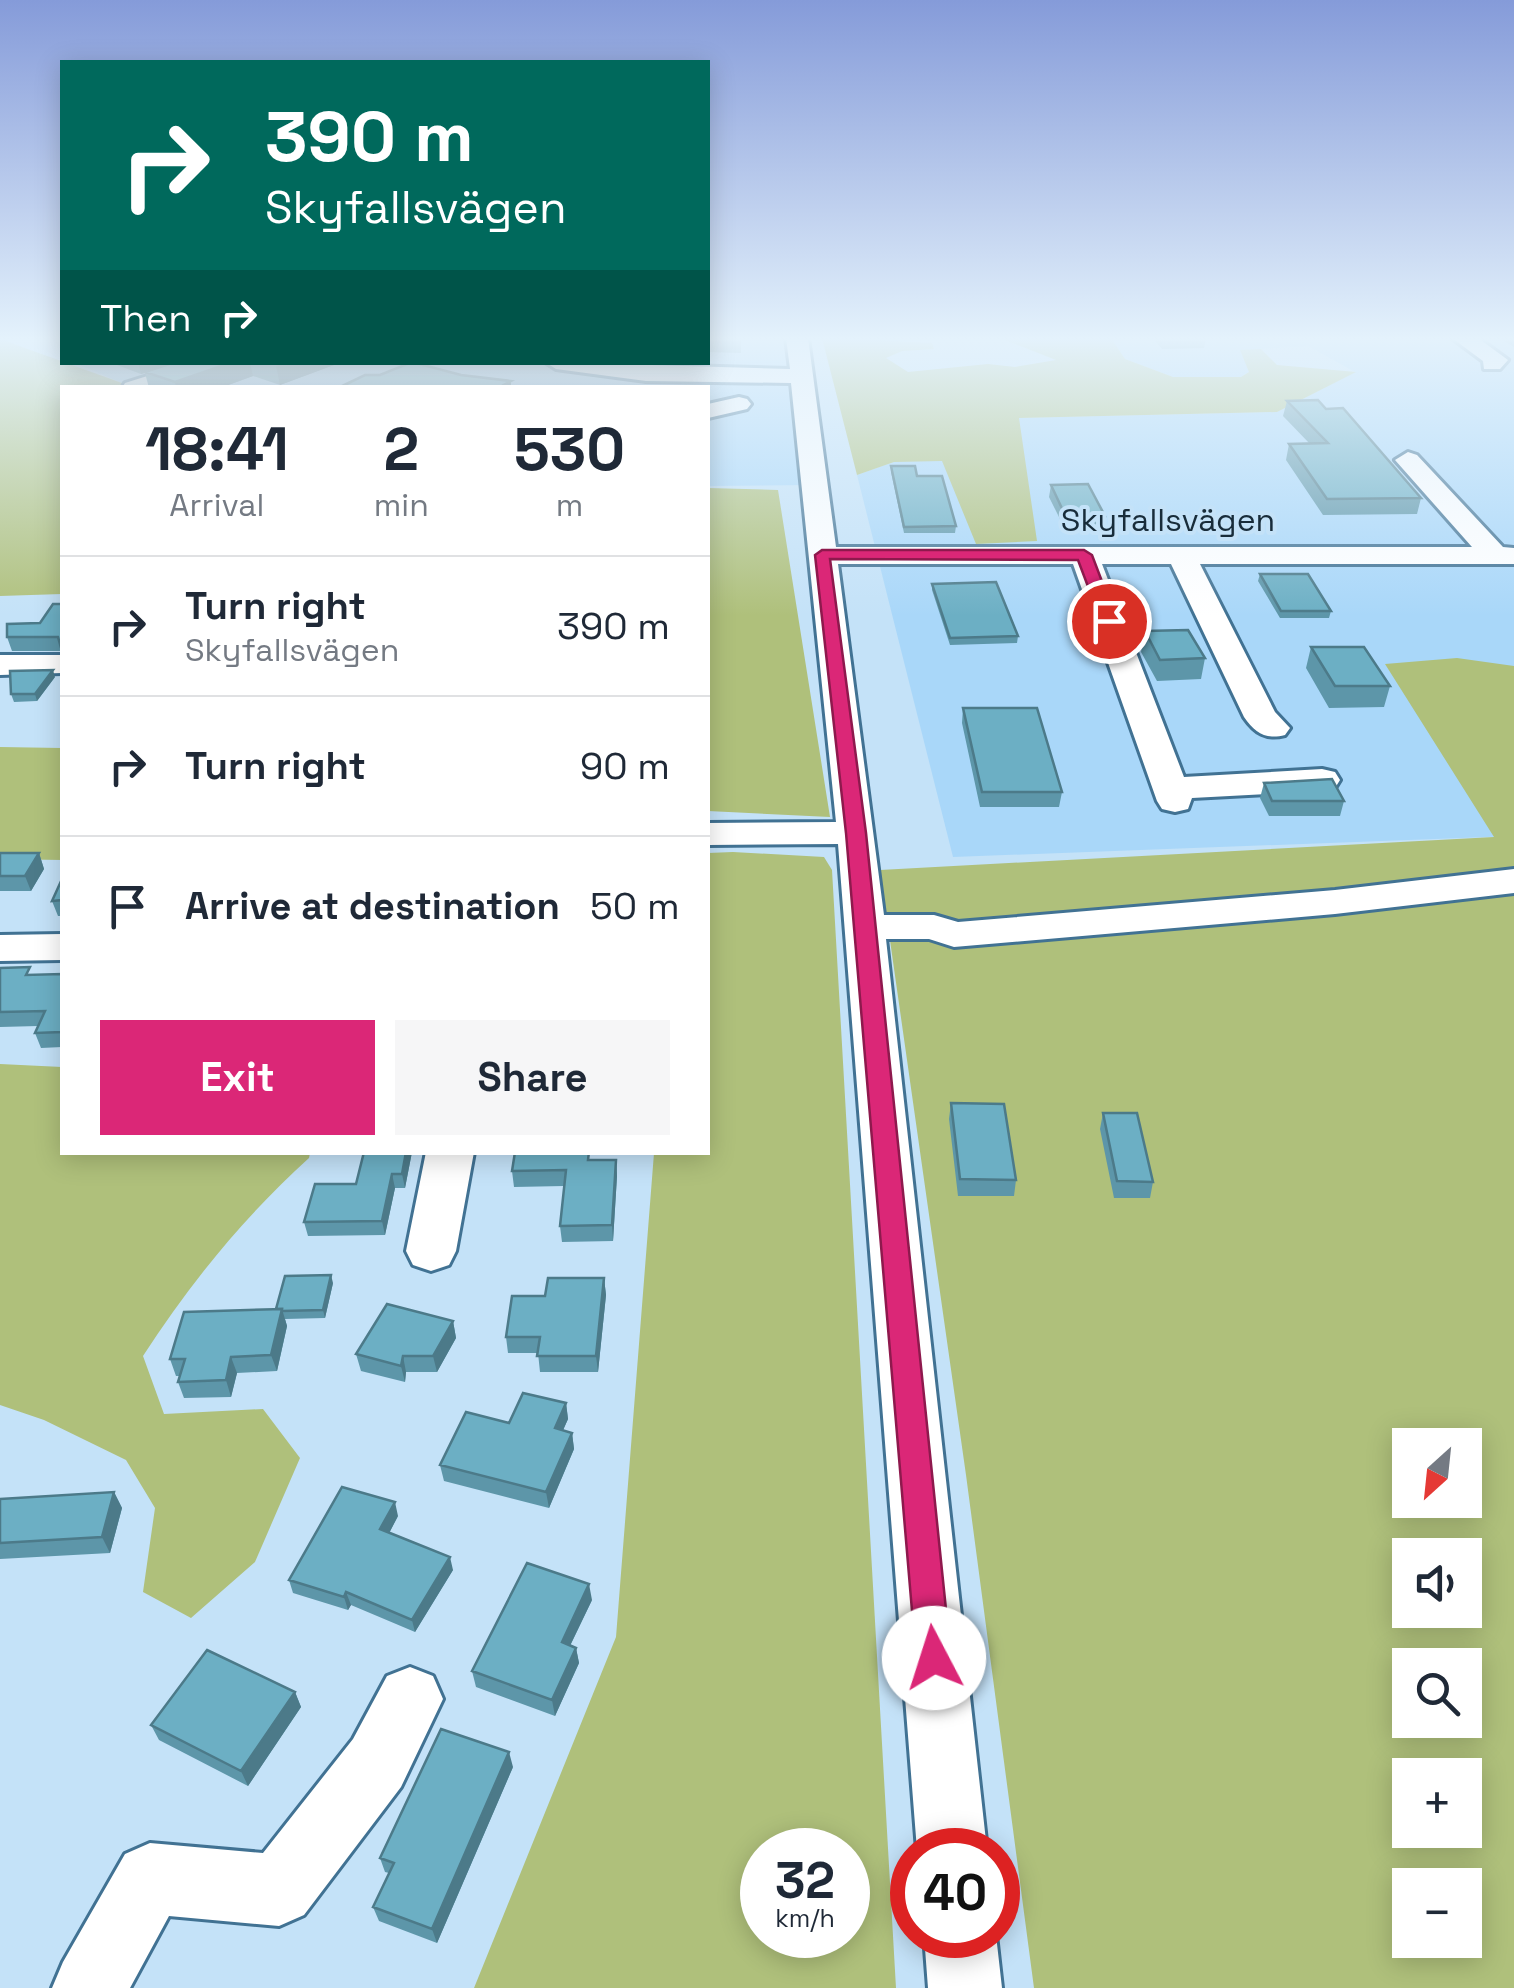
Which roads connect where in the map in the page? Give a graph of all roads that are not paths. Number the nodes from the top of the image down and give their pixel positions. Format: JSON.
{"nodes":[{"id":1,"x":807,"y":431,"type":"edge"},
{"id":2,"x":1408,"y":460,"type":"dead end"},
{"id":3,"x":1467,"y":525,"type":"junction"},
{"id":4,"x":1498,"y":526,"type":"dead end"},
{"id":5,"x":822,"y":555,"type":"junction"},
{"id":6,"x":1084,"y":555,"type":"junction"},
{"id":7,"x":1180,"y":555,"type":"junction"},
{"id":8,"x":1504,"y":556,"type":"edge"},
{"id":9,"x":60,"y":664,"type":"edge"},
{"id":10,"x":0,"y":665,"type":"edge"},
{"id":11,"x":1273,"y":728,"type":"dead end"},
{"id":12,"x":1322,"y":780,"type":"edge"},
{"id":13,"x":856,"y":833,"type":"junction"},
{"id":14,"x":710,"y":834,"type":"edge"},
{"id":15,"x":1514,"y":881,"type":"edge"},
{"id":16,"x":865,"y":927,"type":"junction"},
{"id":17,"x":60,"y":947,"type":"edge"},
{"id":18,"x":0,"y":948,"type":"edge"},
{"id":19,"x":449,"y":1155,"type":"edge"},
{"id":20,"x":432,"y":1252,"type":"dead end"},
{"id":21,"x":410,"y":1699,"type":"dead end"},
{"id":22,"x":950,"y":1828,"type":"edge"},
{"id":23,"x":962,"y":1958,"type":"edge"},
{"id":24,"x":90,"y":1988,"type":"edge"},
{"id":25,"x":964,"y":1988,"type":"edge"}],
"edges":[{"from":1,"to":5,"type":"street"},
{"from":2,"to":3,"type":"street"},
{"from":3,"to":4,"type":"street"},
{"from":3,"to":8,"type":"street"},
{"from":5,"to":6,"type":"street","name":"Skyfallsvägen"},
{"from":5,"to":13,"type":"street"},
{"from":6,"to":7,"type":"street","name":"Skyfallsvägen"},
{"from":6,"to":12,"type":"street"},
{"from":7,"to":8,"type":"street","name":"Skyfallsvägen"},
{"from":7,"to":11,"type":"street"},
{"from":9,"to":10,"type":"street"},
{"from":13,"to":14,"type":"street"},
{"from":13,"to":16,"type":"street"},
{"from":15,"to":16,"type":"street"},
{"from":16,"to":22,"type":"street"},
{"from":17,"to":18,"type":"street"},
{"from":19,"to":20,"type":"street"},
{"from":21,"to":24,"type":"street"},
{"from":23,"to":25,"type":"street"}]}
